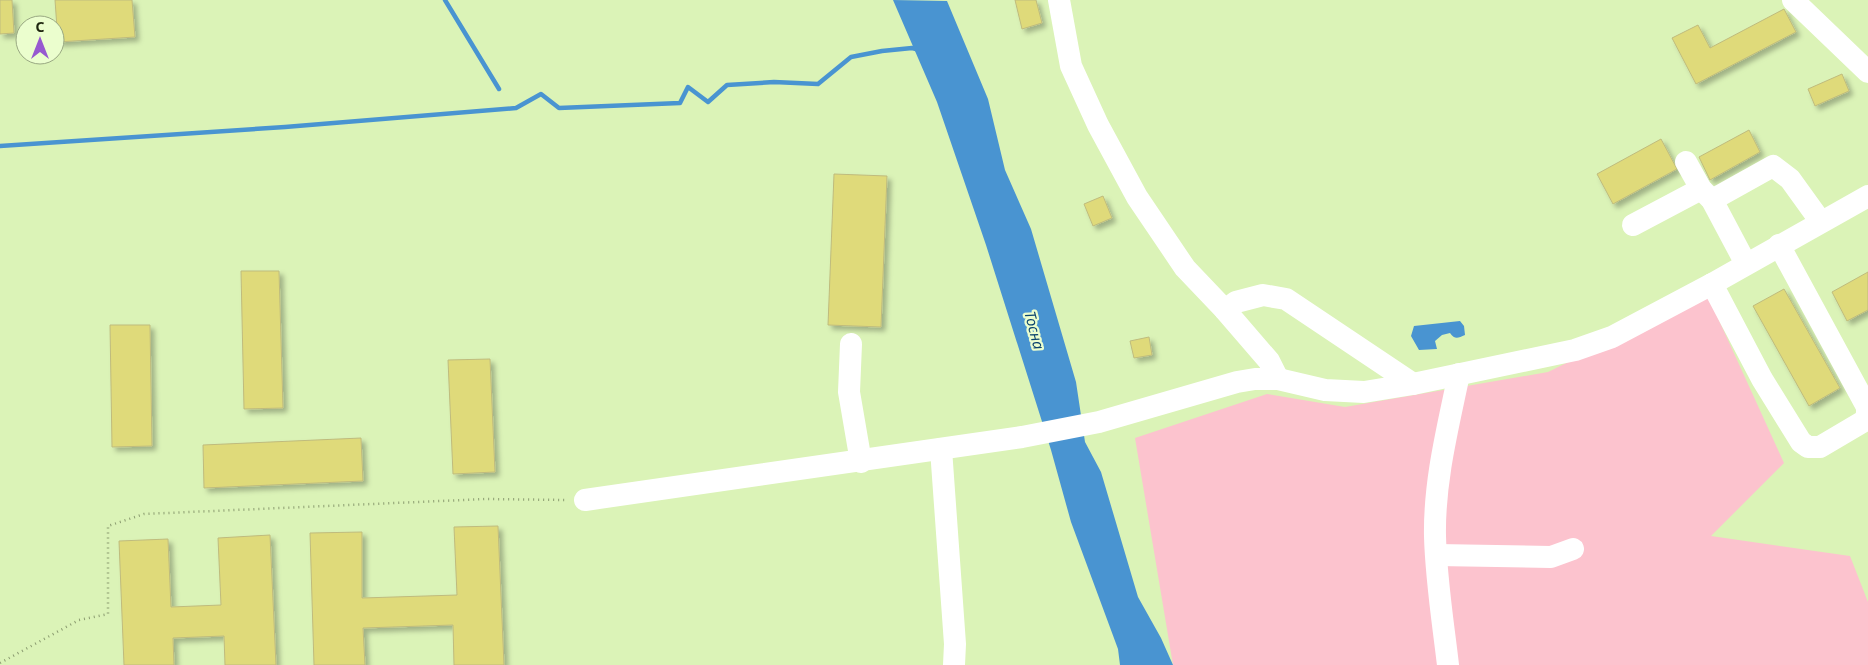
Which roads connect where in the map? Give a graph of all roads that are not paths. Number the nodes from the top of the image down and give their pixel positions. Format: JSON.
{"nodes":[{"id":1,"x":1059,"y":0,"type":"edge"},
{"id":2,"x":1793,"y":0,"type":"edge"},
{"id":3,"x":1868,"y":72,"type":"edge"},
{"id":4,"x":1686,"y":162,"type":"dead end"},
{"id":5,"x":1706,"y":194,"type":"junction"},
{"id":6,"x":1868,"y":196,"type":"edge"},
{"id":7,"x":1821,"y":222,"type":"junction"},
{"id":8,"x":1633,"y":225,"type":"dead end"},
{"id":9,"x":1779,"y":245,"type":"junction"},
{"id":10,"x":1746,"y":264,"type":"junction"},
{"id":11,"x":1712,"y":284,"type":"junction"},
{"id":12,"x":1225,"y":310,"type":"junction"},
{"id":13,"x":851,"y":344,"type":"dead end"},
{"id":14,"x":1459,"y":374,"type":"junction"},
{"id":15,"x":1278,"y":379,"type":"junction"},
{"id":16,"x":1413,"y":384,"type":"junction"},
{"id":17,"x":942,"y":449,"type":"junction"},
{"id":18,"x":861,"y":462,"type":"junction"},
{"id":19,"x":585,"y":500,"type":"road end"},
{"id":20,"x":1573,"y":549,"type":"dead end"},
{"id":21,"x":1437,"y":555,"type":"junction"},
{"id":22,"x":954,"y":665,"type":"edge"},
{"id":23,"x":1448,"y":665,"type":"edge"}],
"edges":[{"from":1,"to":12,"type":"street"},
{"from":2,"to":3,"type":"street"},
{"from":4,"to":5,"type":"street"},
{"from":5,"to":7,"type":"street"},
{"from":5,"to":8,"type":"street"},
{"from":5,"to":10,"type":"street"},
{"from":6,"to":7,"type":"street"},
{"from":7,"to":9,"type":"street"},
{"from":9,"to":10,"type":"street"},
{"from":9,"to":11,"type":"street"},
{"from":10,"to":11,"type":"street"},
{"from":11,"to":14,"type":"street"},
{"from":12,"to":15,"type":"street"},
{"from":12,"to":16,"type":"street"},
{"from":13,"to":18,"type":"street"},
{"from":14,"to":16,"type":"street"},
{"from":14,"to":21,"type":"street"},
{"from":15,"to":16,"type":"street"},
{"from":15,"to":17,"type":"street"},
{"from":17,"to":18,"type":"street"},
{"from":17,"to":22,"type":"street"},
{"from":18,"to":19,"type":"street"},
{"from":20,"to":21,"type":"street"},
{"from":21,"to":23,"type":"street"}]}
